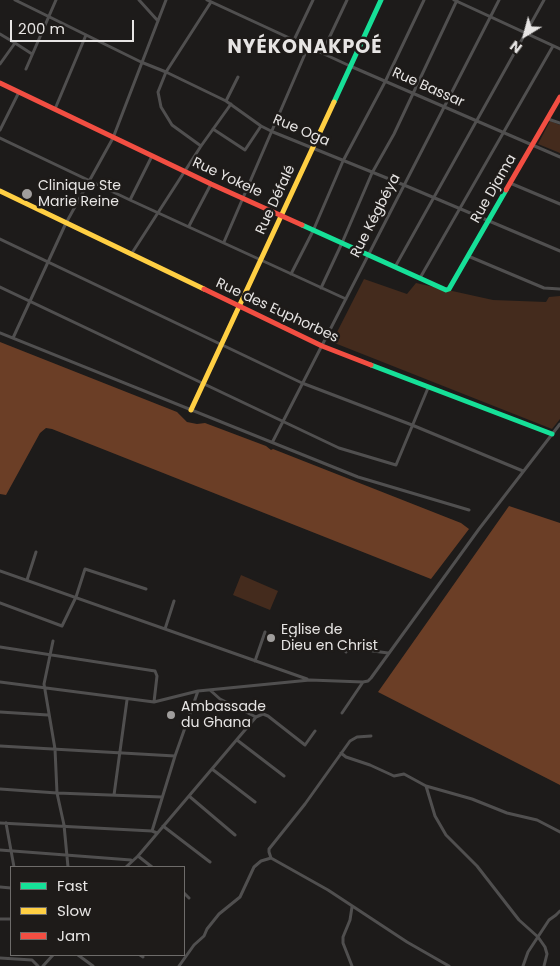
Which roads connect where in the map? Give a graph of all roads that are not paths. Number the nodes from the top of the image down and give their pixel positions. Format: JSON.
{"nodes":[{"id":1,"x":15,"y":0,"type":"edge"},
{"id":2,"x":56,"y":0,"type":"edge"},
{"id":3,"x":139,"y":0,"type":"edge"},
{"id":4,"x":166,"y":0,"type":"edge"},
{"id":5,"x":313,"y":0,"type":"edge"},
{"id":6,"x":347,"y":0,"type":"edge"},
{"id":7,"x":381,"y":0,"type":"edge"},
{"id":8,"x":424,"y":0,"type":"edge"},
{"id":9,"x":456,"y":0,"type":"edge"},
{"id":10,"x":499,"y":0,"type":"edge"},
{"id":11,"x":544,"y":0,"type":"edge"},
{"id":12,"x":209,"y":1,"type":"edge"},
{"id":13,"x":49,"y":17,"type":"junction"},
{"id":14,"x":490,"y":17,"type":"junction"},
{"id":15,"x":158,"y":21,"type":"junction"},
{"id":16,"x":0,"y":34,"type":"edge"},
{"id":17,"x":526,"y":34,"type":"junction"},
{"id":18,"x":86,"y":35,"type":"junction"},
{"id":19,"x":294,"y":40,"type":"junction"},
{"id":20,"x":14,"y":45,"type":"junction"},
{"id":21,"x":553,"y":46,"type":"junction"},
{"id":22,"x":308,"y":47,"type":"junction"},
{"id":23,"x":560,"y":49,"type":"edge"},
{"id":24,"x":32,"y":54,"type":"junction"},
{"id":25,"x":322,"y":54,"type":"junction"},
{"id":26,"x":141,"y":62,"type":"junction"},
{"id":27,"x":0,"y":64,"type":"edge"},
{"id":28,"x":350,"y":66,"type":"junction"},
{"id":29,"x":26,"y":69,"type":"dead end"},
{"id":30,"x":166,"y":72,"type":"junction"},
{"id":31,"x":238,"y":77,"type":"dead end"},
{"id":32,"x":385,"y":82,"type":"junction"},
{"id":33,"x":0,"y":83,"type":"edge"},
{"id":34,"x":19,"y":92,"type":"junction"},
{"id":35,"x":413,"y":94,"type":"junction"},
{"id":36,"x":560,"y":97,"type":"edge"},
{"id":37,"x":226,"y":101,"type":"junction"},
{"id":38,"x":231,"y":104,"type":"junction"},
{"id":39,"x":444,"y":108,"type":"junction"},
{"id":40,"x":56,"y":110,"type":"junction"},
{"id":41,"x":548,"y":119,"type":"junction"},
{"id":42,"x":476,"y":122,"type":"junction"},
{"id":43,"x":560,"y":123,"type":"edge"},
{"id":44,"x":261,"y":126,"type":"junction"},
{"id":45,"x":213,"y":128,"type":"junction"},
{"id":46,"x":0,"y":130,"type":"edge"},
{"id":47,"x":272,"y":132,"type":"junction"},
{"id":48,"x":503,"y":133,"type":"junction"},
{"id":49,"x":0,"y":138,"type":"edge"},
{"id":50,"x":113,"y":138,"type":"junction"},
{"id":51,"x":532,"y":145,"type":"junction"},
{"id":52,"x":201,"y":146,"type":"junction"},
{"id":53,"x":312,"y":148,"type":"junction"},
{"id":54,"x":152,"y":156,"type":"junction"},
{"id":55,"x":560,"y":157,"type":"edge"},
{"id":56,"x":343,"y":161,"type":"junction"},
{"id":57,"x":186,"y":172,"type":"junction"},
{"id":58,"x":372,"y":173,"type":"junction"},
{"id":59,"x":90,"y":180,"type":"junction"},
{"id":60,"x":510,"y":183,"type":"junction"},
{"id":61,"x":211,"y":184,"type":"junction"},
{"id":62,"x":404,"y":185,"type":"junction"},
{"id":63,"x":0,"y":191,"type":"edge"},
{"id":64,"x":434,"y":198,"type":"junction"},
{"id":65,"x":244,"y":199,"type":"junction"},
{"id":66,"x":130,"y":200,"type":"junction"},
{"id":67,"x":560,"y":204,"type":"edge"},
{"id":68,"x":460,"y":208,"type":"junction"},
{"id":69,"x":159,"y":212,"type":"junction"},
{"id":70,"x":281,"y":216,"type":"junction"},
{"id":71,"x":488,"y":221,"type":"junction"},
{"id":72,"x":66,"y":223,"type":"junction"},
{"id":73,"x":188,"y":226,"type":"junction"},
{"id":74,"x":313,"y":231,"type":"junction"},
{"id":75,"x":0,"y":239,"type":"edge"},
{"id":76,"x":224,"y":242,"type":"junction"},
{"id":77,"x":342,"y":243,"type":"junction"},
{"id":78,"x":560,"y":250,"type":"edge"},
{"id":79,"x":132,"y":254,"type":"junction"},
{"id":80,"x":369,"y":255,"type":"junction"},
{"id":81,"x":468,"y":256,"type":"junction"},
{"id":82,"x":260,"y":260,"type":"junction"},
{"id":83,"x":47,"y":262,"type":"junction"},
{"id":84,"x":395,"y":267,"type":"junction"},
{"id":85,"x":291,"y":274,"type":"junction"},
{"id":86,"x":420,"y":278,"type":"junction"},
{"id":87,"x":560,"y":285,"type":"edge"},
{"id":88,"x":0,"y":287,"type":"edge"},
{"id":89,"x":321,"y":288,"type":"junction"},
{"id":90,"x":559,"y":289,"type":"edge"},
{"id":91,"x":446,"y":290,"type":"joint"},
{"id":92,"x":346,"y":299,"type":"junction"},
{"id":93,"x":31,"y":301,"type":"junction"},
{"id":94,"x":239,"y":306,"type":"junction"},
{"id":95,"x":0,"y":333,"type":"edge"},
{"id":96,"x":13,"y":338,"type":"junction"},
{"id":97,"x":221,"y":345,"type":"junction"},
{"id":98,"x":322,"y":346,"type":"junction"},
{"id":99,"x":203,"y":383,"type":"junction"},
{"id":100,"x":302,"y":384,"type":"junction"},
{"id":101,"x":428,"y":388,"type":"junction"},
{"id":102,"x":191,"y":410,"type":"junction"},
{"id":103,"x":283,"y":421,"type":"junction"},
{"id":104,"x":560,"y":424,"type":"edge"},
{"id":105,"x":412,"y":425,"type":"junction"},
{"id":106,"x":552,"y":434,"type":"junction"},
{"id":107,"x":272,"y":441,"type":"junction"},
{"id":108,"x":523,"y":471,"type":"junction"},
{"id":109,"x":469,"y":510,"type":"dead end"},
{"id":110,"x":36,"y":552,"type":"dead end"},
{"id":111,"x":0,"y":571,"type":"edge"},
{"id":112,"x":27,"y":580,"type":"junction"},
{"id":113,"x":146,"y":590,"type":"dead end"},
{"id":114,"x":76,"y":597,"type":"junction"},
{"id":115,"x":174,"y":601,"type":"dead end"},
{"id":116,"x":0,"y":603,"type":"edge"},
{"id":117,"x":165,"y":629,"type":"junction"},
{"id":118,"x":265,"y":632,"type":"dead end"},
{"id":119,"x":53,"y":641,"type":"dead end"},
{"id":120,"x":0,"y":647,"type":"edge"},
{"id":121,"x":346,"y":652,"type":"dead end"},
{"id":122,"x":388,"y":653,"type":"junction"},
{"id":123,"x":50,"y":655,"type":"junction"},
{"id":124,"x":256,"y":660,"type":"junction"},
{"id":125,"x":310,"y":680,"type":"junction"},
{"id":126,"x":0,"y":682,"type":"edge"},
{"id":127,"x":363,"y":682,"type":"junction"},
{"id":128,"x":46,"y":689,"type":"junction"},
{"id":129,"x":210,"y":690,"type":"junction"},
{"id":130,"x":198,"y":691,"type":"junction"},
{"id":131,"x":127,"y":700,"type":"junction"},
{"id":132,"x":154,"y":702,"type":"junction"},
{"id":133,"x":0,"y":712,"type":"edge"},
{"id":134,"x":342,"y":713,"type":"dead end"},
{"id":135,"x":48,"y":715,"type":"junction"},
{"id":136,"x":256,"y":717,"type":"junction"},
{"id":137,"x":315,"y":731,"type":"dead end"},
{"id":138,"x":371,"y":736,"type":"dead end"},
{"id":139,"x":237,"y":740,"type":"junction"},
{"id":140,"x":0,"y":746,"type":"edge"},
{"id":141,"x":55,"y":749,"type":"junction"},
{"id":142,"x":120,"y":752,"type":"junction"},
{"id":143,"x":341,"y":753,"type":"junction"},
{"id":144,"x":175,"y":756,"type":"junction"},
{"id":145,"x":212,"y":769,"type":"junction"},
{"id":146,"x":284,"y":776,"type":"dead end"},
{"id":147,"x":426,"y":786,"type":"junction"},
{"id":148,"x":0,"y":789,"type":"edge"},
{"id":149,"x":57,"y":793,"type":"junction"},
{"id":150,"x":114,"y":795,"type":"junction"},
{"id":151,"x":189,"y":796,"type":"junction"},
{"id":152,"x":162,"y":797,"type":"junction"},
{"id":153,"x":255,"y":802,"type":"dead end"},
{"id":154,"x":0,"y":823,"type":"edge"},
{"id":155,"x":6,"y":823,"type":"junction"},
{"id":156,"x":64,"y":825,"type":"junction"},
{"id":157,"x":163,"y":826,"type":"junction"},
{"id":158,"x":152,"y":831,"type":"junction"},
{"id":159,"x":560,"y":832,"type":"edge"},
{"id":160,"x":157,"y":833,"type":"junction"},
{"id":161,"x":235,"y":835,"type":"dead end"},
{"id":162,"x":0,"y":850,"type":"edge"},
{"id":163,"x":11,"y":851,"type":"junction"},
{"id":164,"x":68,"y":855,"type":"junction"},
{"id":165,"x":138,"y":856,"type":"junction"},
{"id":166,"x":271,"y":858,"type":"junction"},
{"id":167,"x":132,"y":860,"type":"junction"},
{"id":168,"x":210,"y":862,"type":"dead end"},
{"id":169,"x":14,"y":866,"type":"edge"},
{"id":170,"x":68,"y":866,"type":"edge"},
{"id":171,"x":127,"y":866,"type":"edge"},
{"id":172,"x":151,"y":866,"type":"edge"},
{"id":173,"x":185,"y":894,"type":"edge"},
{"id":174,"x":189,"y":898,"type":"dead end"},
{"id":175,"x":352,"y":907,"type":"junction"},
{"id":176,"x":560,"y":910,"type":"edge"},
{"id":177,"x":538,"y":937,"type":"junction"},
{"id":178,"x":31,"y":956,"type":"edge"},
{"id":179,"x":52,"y":956,"type":"edge"},
{"id":180,"x":79,"y":956,"type":"edge"},
{"id":181,"x":0,"y":958,"type":"edge"},
{"id":182,"x":32,"y":960,"type":"junction"},
{"id":183,"x":38,"y":966,"type":"edge"},
{"id":184,"x":43,"y":966,"type":"edge"},
{"id":185,"x":93,"y":966,"type":"edge"},
{"id":186,"x":179,"y":966,"type":"edge"},
{"id":187,"x":352,"y":966,"type":"edge"},
{"id":188,"x":449,"y":966,"type":"edge"},
{"id":189,"x":523,"y":966,"type":"edge"},
{"id":190,"x":544,"y":966,"type":"edge"}],
"edges":[{"from":1,"to":13,"type":"street","name":"Rue Oga"},
{"from":2,"to":13,"type":"street"},
{"from":3,"to":15,"type":"street"},
{"from":4,"to":15,"type":"street"},
{"from":5,"to":19,"type":"street"},
{"from":6,"to":25,"type":"street"},
{"from":7,"to":28,"type":"street","name":"Rue Défalé"},
{"from":8,"to":32,"type":"street"},
{"from":9,"to":14,"type":"street"},
{"from":9,"to":35,"type":"street"},
{"from":10,"to":14,"type":"street","name":"Rue Kégbéya"},
{"from":11,"to":17,"type":"street"},
{"from":12,"to":19,"type":"street","name":"Rue Bassar"},
{"from":12,"to":30,"type":"street"},
{"from":13,"to":18,"type":"street","name":"Rue Oga"},
{"from":13,"to":24,"type":"street"},
{"from":14,"to":17,"type":"street"},
{"from":14,"to":39,"type":"street","name":"Rue Kégbéya"},
{"from":15,"to":26,"type":"street"},
{"from":16,"to":20,"type":"street"},
{"from":17,"to":21,"type":"street"},
{"from":17,"to":42,"type":"street"},
{"from":18,"to":26,"type":"street","name":"Rue Oga"},
{"from":18,"to":40,"type":"street"},
{"from":19,"to":22,"type":"street","name":"Rue Bassar"},
{"from":20,"to":24,"type":"street"},
{"from":20,"to":27,"type":"street"},
{"from":21,"to":23,"type":"street"},
{"from":21,"to":48,"type":"street"},
{"from":22,"to":25,"type":"street","name":"Rue Bassar"},
{"from":22,"to":47,"type":"street"},
{"from":24,"to":29,"type":"street"},
{"from":25,"to":28,"type":"street","name":"Rue Bassar"},
{"from":26,"to":30,"type":"street","name":"Rue Oga"},
{"from":26,"to":50,"type":"street"},
{"from":28,"to":32,"type":"street","name":"Rue Bassar"},
{"from":28,"to":53,"type":"street","name":"Rue Défalé"},
{"from":30,"to":37,"type":"street","name":"Rue Oga"},
{"from":30,"to":52,"type":"street"},
{"from":31,"to":37,"type":"street"},
{"from":32,"to":35,"type":"street","name":"Rue Bassar"},
{"from":32,"to":56,"type":"street"},
{"from":33,"to":34,"type":"street","name":"Rue Yokele"},
{"from":34,"to":40,"type":"street","name":"Rue Yokele"},
{"from":34,"to":46,"type":"street"},
{"from":35,"to":39,"type":"street","name":"Rue Bassar"},
{"from":35,"to":58,"type":"street"},
{"from":36,"to":41,"type":"street","name":"Rue Djama"},
{"from":37,"to":38,"type":"street","name":"Rue Oga"},
{"from":38,"to":44,"type":"street","name":"Rue Oga"},
{"from":38,"to":45,"type":"street"},
{"from":39,"to":42,"type":"street","name":"Rue Bassar"},
{"from":39,"to":62,"type":"street","name":"Rue Kégbéya"},
{"from":40,"to":50,"type":"street","name":"Rue Yokele"},
{"from":41,"to":43,"type":"street"},
{"from":41,"to":51,"type":"street","name":"Rue Djama"},
{"from":42,"to":48,"type":"street","name":"Rue Bassar"},
{"from":42,"to":64,"type":"street"},
{"from":44,"to":45,"type":"street"},
{"from":44,"to":47,"type":"street","name":"Rue Oga"},
{"from":45,"to":52,"type":"street"},
{"from":47,"to":53,"type":"street","name":"Rue Oga"},
{"from":47,"to":65,"type":"street"},
{"from":48,"to":51,"type":"street","name":"Rue Bassar"},
{"from":48,"to":68,"type":"street"},
{"from":49,"to":59,"type":"street"},
{"from":50,"to":54,"type":"street","name":"Rue Yokele"},
{"from":50,"to":59,"type":"street"},
{"from":51,"to":55,"type":"street","name":"Rue Bassar"},
{"from":51,"to":60,"type":"street","name":"Rue Djama"},
{"from":52,"to":57,"type":"street"},
{"from":53,"to":56,"type":"street","name":"Rue Oga"},
{"from":53,"to":70,"type":"street","name":"Rue Défalé"},
{"from":54,"to":57,"type":"street","name":"Rue Yokele"},
{"from":54,"to":66,"type":"street"},
{"from":56,"to":58,"type":"street","name":"Rue Oga"},
{"from":56,"to":74,"type":"street"},
{"from":57,"to":61,"type":"street","name":"Rue Yokele"},
{"from":57,"to":69,"type":"street"},
{"from":58,"to":62,"type":"street","name":"Rue Oga"},
{"from":58,"to":77,"type":"street"},
{"from":59,"to":66,"type":"street"},
{"from":59,"to":72,"type":"street"},
{"from":60,"to":67,"type":"street"},
{"from":60,"to":71,"type":"street","name":"Rue Djama"},
{"from":61,"to":65,"type":"street","name":"Rue Yokele"},
{"from":61,"to":73,"type":"street"},
{"from":62,"to":64,"type":"street","name":"Rue Oga"},
{"from":62,"to":80,"type":"street","name":"Rue Kégbéya"},
{"from":63,"to":72,"type":"street","name":"Rue des Euphorbes"},
{"from":64,"to":68,"type":"street","name":"Rue Oga"},
{"from":64,"to":84,"type":"street"},
{"from":65,"to":70,"type":"street","name":"Rue Yokele"},
{"from":65,"to":76,"type":"street"},
{"from":66,"to":69,"type":"street"},
{"from":68,"to":71,"type":"street","name":"Rue Oga"},
{"from":68,"to":86,"type":"street"},
{"from":69,"to":73,"type":"street"},
{"from":69,"to":79,"type":"street"},
{"from":70,"to":74,"type":"street","name":"Rue Yokele"},
{"from":70,"to":82,"type":"street","name":"Rue Défalé"},
{"from":71,"to":78,"type":"street","name":"Rue Oga"},
{"from":71,"to":81,"type":"street","name":"Rue Djama"},
{"from":72,"to":79,"type":"street","name":"Rue des Euphorbes"},
{"from":72,"to":83,"type":"street"},
{"from":73,"to":76,"type":"street"},
{"from":74,"to":77,"type":"street","name":"Rue Yokele"},
{"from":74,"to":85,"type":"street"},
{"from":75,"to":83,"type":"street"},
{"from":76,"to":82,"type":"street"},
{"from":77,"to":80,"type":"street","name":"Rue Yokele"},
{"from":77,"to":89,"type":"street"},
{"from":79,"to":94,"type":"street","name":"Rue des Euphorbes"},
{"from":80,"to":84,"type":"street","name":"Rue Yokele"},
{"from":80,"to":92,"type":"street","name":"Rue Kégbéya"},
{"from":81,"to":90,"type":"street"},
{"from":81,"to":91,"type":"street","name":"Rue Djama"},
{"from":82,"to":85,"type":"street"},
{"from":82,"to":94,"type":"street","name":"Rue Défalé"},
{"from":83,"to":93,"type":"street"},
{"from":83,"to":97,"type":"street"},
{"from":84,"to":86,"type":"street","name":"Rue Yokele"},
{"from":85,"to":89,"type":"street"},
{"from":86,"to":91,"type":"street","name":"Rue Yokele"},
{"from":87,"to":90,"type":"street"},
{"from":88,"to":93,"type":"street"},
{"from":89,"to":92,"type":"street"},
{"from":92,"to":98,"type":"street","name":"Rue Kégbéya"},
{"from":93,"to":96,"type":"street"},
{"from":93,"to":99,"type":"street"},
{"from":94,"to":97,"type":"street","name":"Rue Défalé"},
{"from":94,"to":98,"type":"street","name":"Rue des Euphorbes"},
{"from":95,"to":96,"type":"street"},
{"from":96,"to":102,"type":"street"},
{"from":97,"to":99,"type":"street","name":"Rue Défalé"},
{"from":97,"to":100,"type":"street"},
{"from":98,"to":100,"type":"street","name":"Rue Kégbéya"},
{"from":98,"to":101,"type":"street","name":"Rue des Euphorbes"},
{"from":99,"to":102,"type":"street","name":"Rue Défalé"},
{"from":99,"to":103,"type":"street"},
{"from":100,"to":103,"type":"street","name":"Rue Kégbéya"},
{"from":100,"to":105,"type":"street"},
{"from":101,"to":105,"type":"street"},
{"from":101,"to":106,"type":"street","name":"Rue des Euphorbes"},
{"from":102,"to":107,"type":"street"},
{"from":103,"to":105,"type":"street"},
{"from":103,"to":107,"type":"street","name":"Rue Kégbéya"},
{"from":104,"to":106,"type":"street"},
{"from":105,"to":108,"type":"street"},
{"from":106,"to":108,"type":"street"},
{"from":107,"to":109,"type":"street"},
{"from":108,"to":122,"type":"street"},
{"from":110,"to":112,"type":"street"},
{"from":111,"to":112,"type":"street"},
{"from":112,"to":114,"type":"street"},
{"from":113,"to":114,"type":"street"},
{"from":114,"to":116,"type":"street"},
{"from":114,"to":117,"type":"street"},
{"from":115,"to":117,"type":"street"},
{"from":117,"to":124,"type":"street"},
{"from":118,"to":124,"type":"street"},
{"from":119,"to":123,"type":"street"},
{"from":120,"to":123,"type":"street"},
{"from":121,"to":122,"type":"street"},
{"from":122,"to":127,"type":"street"},
{"from":123,"to":128,"type":"street"},
{"from":123,"to":132,"type":"street"},
{"from":124,"to":125,"type":"street"},
{"from":125,"to":127,"type":"street"},
{"from":125,"to":129,"type":"street"},
{"from":126,"to":128,"type":"street"},
{"from":127,"to":134,"type":"street"},
{"from":128,"to":131,"type":"street"},
{"from":128,"to":135,"type":"street"},
{"from":129,"to":130,"type":"street"},
{"from":129,"to":136,"type":"street"},
{"from":130,"to":132,"type":"street"},
{"from":130,"to":144,"type":"street"},
{"from":131,"to":132,"type":"street"},
{"from":131,"to":142,"type":"street"},
{"from":133,"to":135,"type":"street"},
{"from":135,"to":141,"type":"street"},
{"from":136,"to":137,"type":"street"},
{"from":136,"to":139,"type":"street"},
{"from":138,"to":143,"type":"street"},
{"from":139,"to":145,"type":"street"},
{"from":139,"to":146,"type":"street"},
{"from":140,"to":141,"type":"street"},
{"from":141,"to":142,"type":"street"},
{"from":141,"to":149,"type":"street"},
{"from":142,"to":144,"type":"street"},
{"from":142,"to":150,"type":"street"},
{"from":143,"to":147,"type":"street"},
{"from":143,"to":166,"type":"street"},
{"from":144,"to":152,"type":"street"},
{"from":145,"to":151,"type":"street"},
{"from":145,"to":153,"type":"street"},
{"from":147,"to":159,"type":"street"},
{"from":147,"to":177,"type":"street"},
{"from":148,"to":149,"type":"street"},
{"from":149,"to":150,"type":"street"},
{"from":149,"to":156,"type":"street"},
{"from":150,"to":152,"type":"street"},
{"from":151,"to":157,"type":"street"},
{"from":151,"to":161,"type":"street"},
{"from":152,"to":158,"type":"street"},
{"from":154,"to":155,"type":"street"},
{"from":155,"to":156,"type":"street"},
{"from":155,"to":163,"type":"street"},
{"from":156,"to":158,"type":"street"},
{"from":156,"to":164,"type":"street"},
{"from":157,"to":160,"type":"street"},
{"from":157,"to":168,"type":"street"},
{"from":158,"to":160,"type":"street"},
{"from":160,"to":165,"type":"street"},
{"from":162,"to":163,"type":"street"},
{"from":163,"to":164,"type":"street"},
{"from":163,"to":169,"type":"street"},
{"from":164,"to":167,"type":"street"},
{"from":164,"to":170,"type":"street"},
{"from":165,"to":167,"type":"street"},
{"from":165,"to":172,"type":"street"},
{"from":166,"to":175,"type":"street"},
{"from":166,"to":186,"type":"street"},
{"from":167,"to":171,"type":"street"},
{"from":173,"to":174,"type":"street"},
{"from":175,"to":187,"type":"street"},
{"from":175,"to":188,"type":"street"},
{"from":176,"to":177,"type":"street"},
{"from":177,"to":189,"type":"street"},
{"from":177,"to":190,"type":"street"},
{"from":178,"to":182,"type":"street"},
{"from":179,"to":184,"type":"street"},
{"from":180,"to":185,"type":"street"},
{"from":181,"to":182,"type":"street"},
{"from":182,"to":183,"type":"street"}]}
